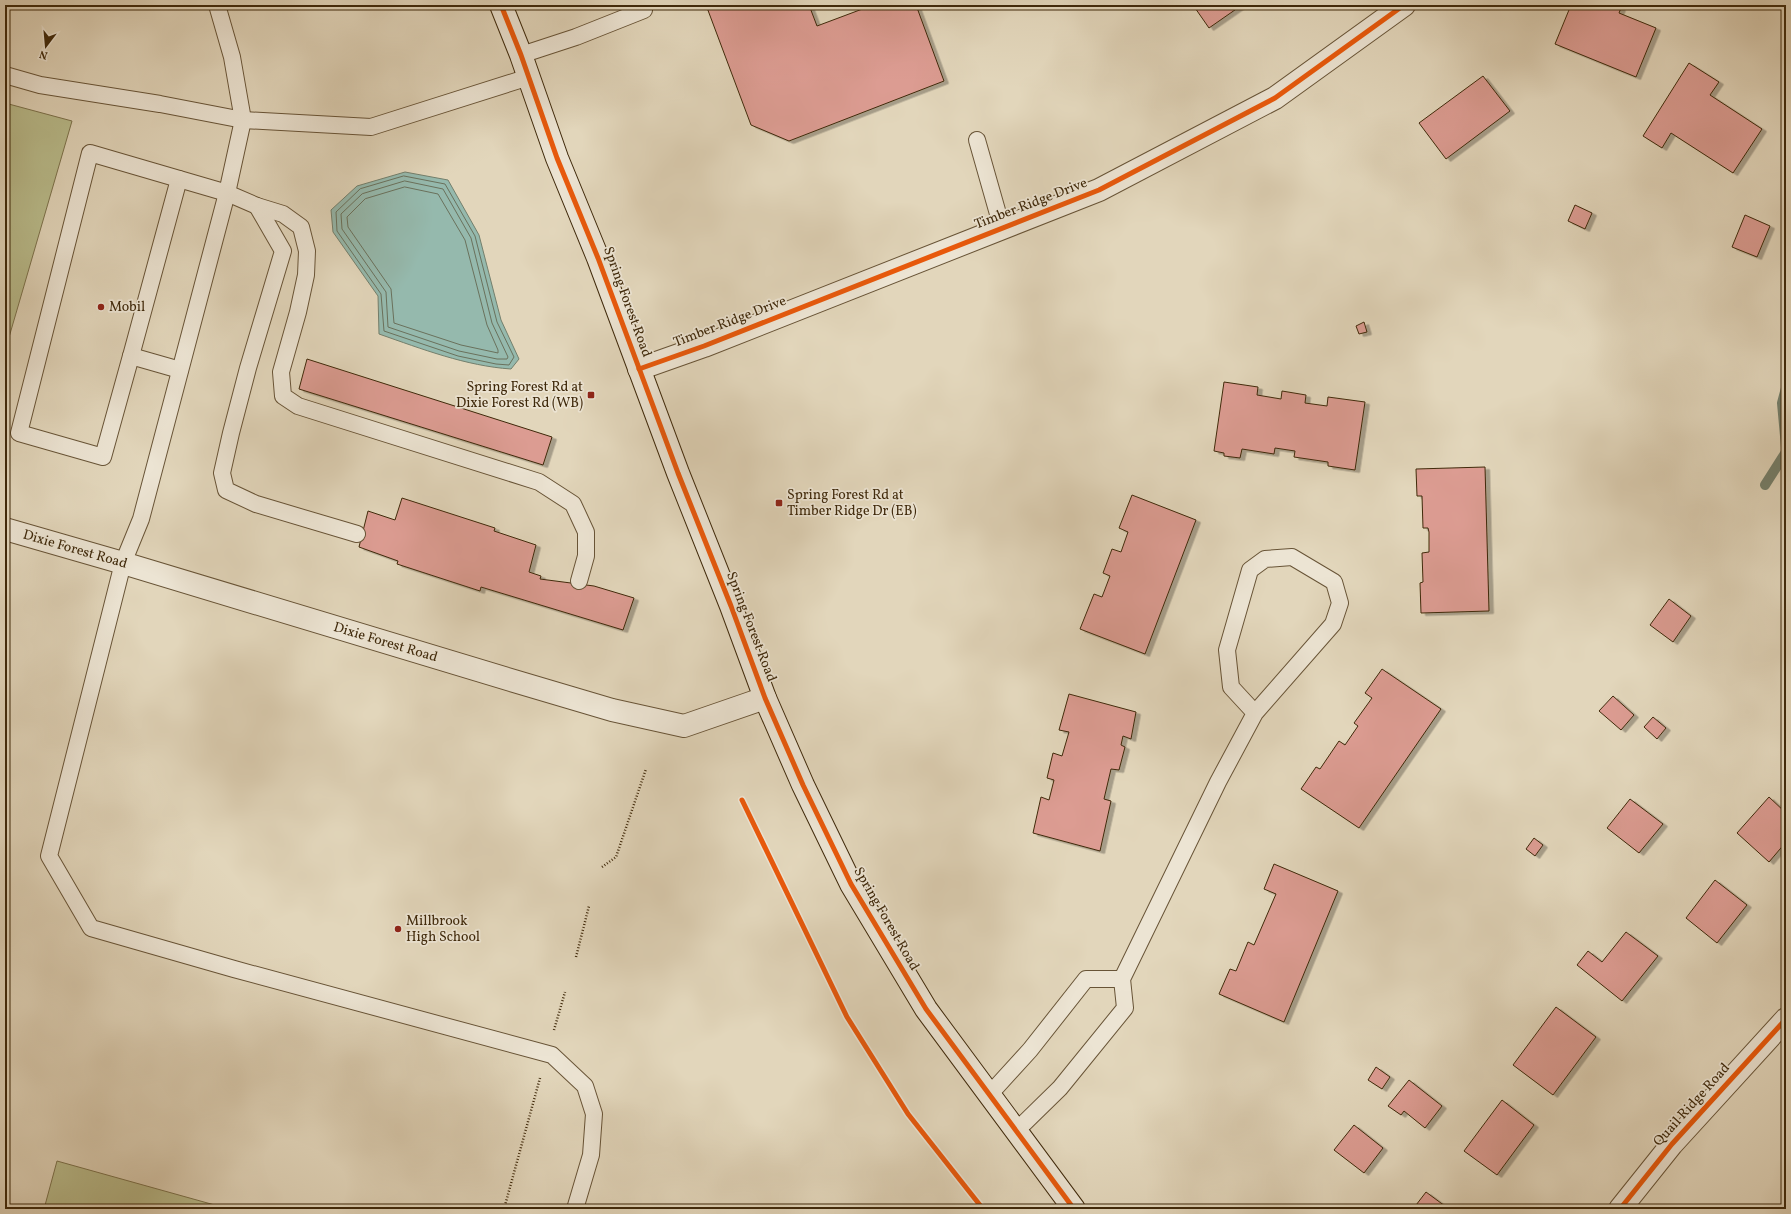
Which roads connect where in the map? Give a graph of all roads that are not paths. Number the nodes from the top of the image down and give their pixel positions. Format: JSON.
{"nodes":[{"id":1,"x":217,"y":5,"type":"edge"},
{"id":2,"x":501,"y":5,"type":"edge"},
{"id":3,"x":1404,"y":5,"type":"edge"},
{"id":4,"x":644,"y":10,"type":"dead end"},
{"id":5,"x":521,"y":55,"type":"junction"},
{"id":6,"x":5,"y":74,"type":"edge"},
{"id":7,"x":529,"y":77,"type":"junction"},
{"id":8,"x":243,"y":120,"type":"junction"},
{"id":9,"x":977,"y":140,"type":"dead end"},
{"id":10,"x":179,"y":179,"type":"junction"},
{"id":11,"x":227,"y":192,"type":"junction"},
{"id":12,"x":257,"y":206,"type":"junction"},
{"id":13,"x":1002,"y":228,"type":"junction"},
{"id":14,"x":131,"y":356,"type":"junction"},
{"id":15,"x":639,"y":369,"type":"junction"},
{"id":16,"x":180,"y":370,"type":"junction"},
{"id":17,"x":5,"y":529,"type":"edge"},
{"id":18,"x":357,"y":534,"type":"dead end"},
{"id":19,"x":123,"y":563,"type":"junction"},
{"id":20,"x":579,"y":581,"type":"dead end"},
{"id":21,"x":765,"y":698,"type":"junction"},
{"id":22,"x":1255,"y":713,"type":"junction"},
{"id":23,"x":1122,"y":979,"type":"junction"},
{"id":24,"x":1786,"y":1019,"type":"edge"},
{"id":25,"x":989,"y":1095,"type":"junction"},
{"id":26,"x":1016,"y":1131,"type":"junction"},
{"id":27,"x":575,"y":1209,"type":"edge"},
{"id":28,"x":1074,"y":1209,"type":"edge"},
{"id":29,"x":1620,"y":1209,"type":"edge"}],
"edges":[{"from":1,"to":8,"type":"lane"},
{"from":2,"to":5,"type":"street","name":"Spring Forest Road"},
{"from":3,"to":13,"type":"street","name":"Timber Ridge Drive"},
{"from":4,"to":5,"type":"lane"},
{"from":5,"to":7,"type":"street","name":"Spring Forest Road"},
{"from":6,"to":8,"type":"lane"},
{"from":7,"to":8,"type":"lane"},
{"from":7,"to":15,"type":"street","name":"Spring Forest Road"},
{"from":8,"to":11,"type":"lane"},
{"from":9,"to":13,"type":"lane"},
{"from":10,"to":11,"type":"lane"},
{"from":10,"to":14,"type":"lane"},
{"from":10,"to":14,"type":"lane"},
{"from":11,"to":12,"type":"lane"},
{"from":11,"to":16,"type":"lane"},
{"from":12,"to":18,"type":"lane"},
{"from":12,"to":20,"type":"lane"},
{"from":13,"to":15,"type":"street","name":"Timber Ridge Drive"},
{"from":14,"to":16,"type":"lane"},
{"from":15,"to":21,"type":"street","name":"Spring Forest Road"},
{"from":16,"to":19,"type":"lane"},
{"from":17,"to":19,"type":"street","name":"Dixie Forest Road"},
{"from":19,"to":21,"type":"street","name":"Dixie Forest Road"},
{"from":19,"to":27,"type":"lane"},
{"from":21,"to":25,"type":"street","name":"Spring Forest Road"},
{"from":22,"to":22,"type":"lane"},
{"from":22,"to":23,"type":"lane"},
{"from":23,"to":25,"type":"lane"},
{"from":23,"to":26,"type":"lane"},
{"from":24,"to":29,"type":"street","name":"Quail Ridge Road"},
{"from":25,"to":26,"type":"street","name":"Spring Forest Road"},
{"from":26,"to":28,"type":"street","name":"Spring Forest Road"}]}
